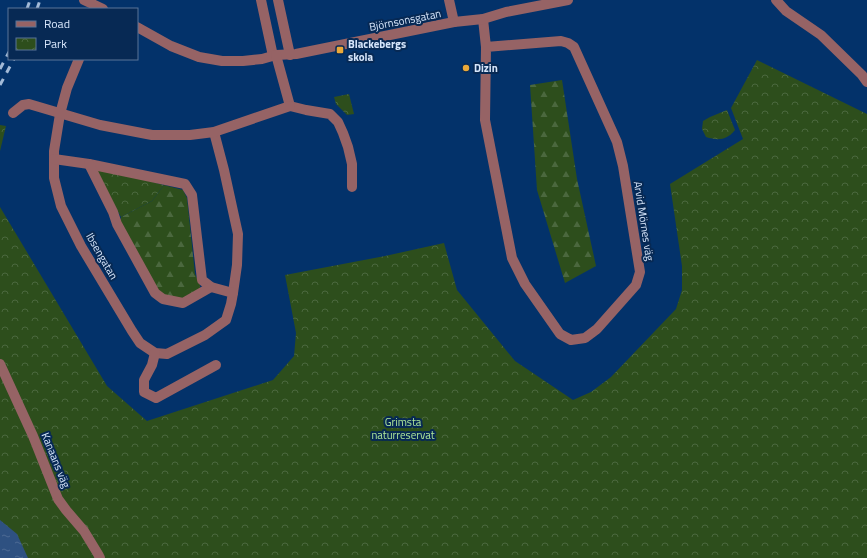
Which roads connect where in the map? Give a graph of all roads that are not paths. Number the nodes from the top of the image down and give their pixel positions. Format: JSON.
{"nodes":[{"id":1,"x":84,"y":0,"type":"edge"},
{"id":2,"x":261,"y":0,"type":"edge"},
{"id":3,"x":278,"y":0,"type":"edge"},
{"id":4,"x":449,"y":0,"type":"edge"},
{"id":5,"x":568,"y":0,"type":"edge"},
{"id":6,"x":776,"y":0,"type":"edge"},
{"id":7,"x":99,"y":8,"type":"edge"},
{"id":8,"x":483,"y":19,"type":"junction"},
{"id":9,"x":454,"y":22,"type":"junction"},
{"id":10,"x":138,"y":28,"type":"edge"},
{"id":11,"x":486,"y":47,"type":"junction"},
{"id":12,"x":290,"y":55,"type":"junction"},
{"id":13,"x":275,"y":56,"type":"junction"},
{"id":14,"x":79,"y":60,"type":"edge"},
{"id":15,"x":867,"y":82,"type":"edge"},
{"id":16,"x":290,"y":106,"type":"junction"},
{"id":17,"x":13,"y":113,"type":"dead end"},
{"id":18,"x":60,"y":114,"type":"junction"},
{"id":19,"x":214,"y":132,"type":"junction"},
{"id":20,"x":54,"y":159,"type":"junction"},
{"id":21,"x":89,"y":164,"type":"junction"},
{"id":22,"x":352,"y":187,"type":"dead end"},
{"id":23,"x":211,"y":287,"type":"junction"},
{"id":24,"x":233,"y":293,"type":"junction"},
{"id":25,"x":155,"y":353,"type":"junction"},
{"id":26,"x":0,"y":364,"type":"edge"},
{"id":27,"x":216,"y":365,"type":"dead end"},
{"id":28,"x":100,"y":558,"type":"edge"}],
"edges":[{"from":1,"to":7,"type":"street"},
{"from":2,"to":13,"type":"street"},
{"from":3,"to":12,"type":"street"},
{"from":4,"to":9,"type":"street","name":"Björnsonsgatan"},
{"from":5,"to":8,"type":"street","name":"Björnsonsgatan"},
{"from":6,"to":15,"type":"street"},
{"from":8,"to":9,"type":"street","name":"Björnsonsgatan"},
{"from":8,"to":11,"type":"street","name":"Arvid Mörnes väg"},
{"from":9,"to":12,"type":"street","name":"Björnsonsgatan"},
{"from":10,"to":13,"type":"street","name":"Björnsonsgatan"},
{"from":11,"to":11,"type":"street","name":"Arvid Mörnes väg"},
{"from":12,"to":13,"type":"street","name":"Björnsonsgatan"},
{"from":13,"to":16,"type":"street"},
{"from":14,"to":18,"type":"street","name":"Ibsengatan"},
{"from":16,"to":19,"type":"street"},
{"from":16,"to":22,"type":"street"},
{"from":17,"to":18,"type":"street"},
{"from":18,"to":19,"type":"street"},
{"from":18,"to":20,"type":"street","name":"Ibsengatan"},
{"from":19,"to":24,"type":"street"},
{"from":20,"to":21,"type":"street"},
{"from":20,"to":25,"type":"street","name":"Ibsengatan"},
{"from":21,"to":23,"type":"street"},
{"from":21,"to":23,"type":"street"},
{"from":23,"to":24,"type":"street"},
{"from":24,"to":25,"type":"street"},
{"from":25,"to":27,"type":"street"},
{"from":26,"to":28,"type":"street","name":"Kanaans väg"}]}
